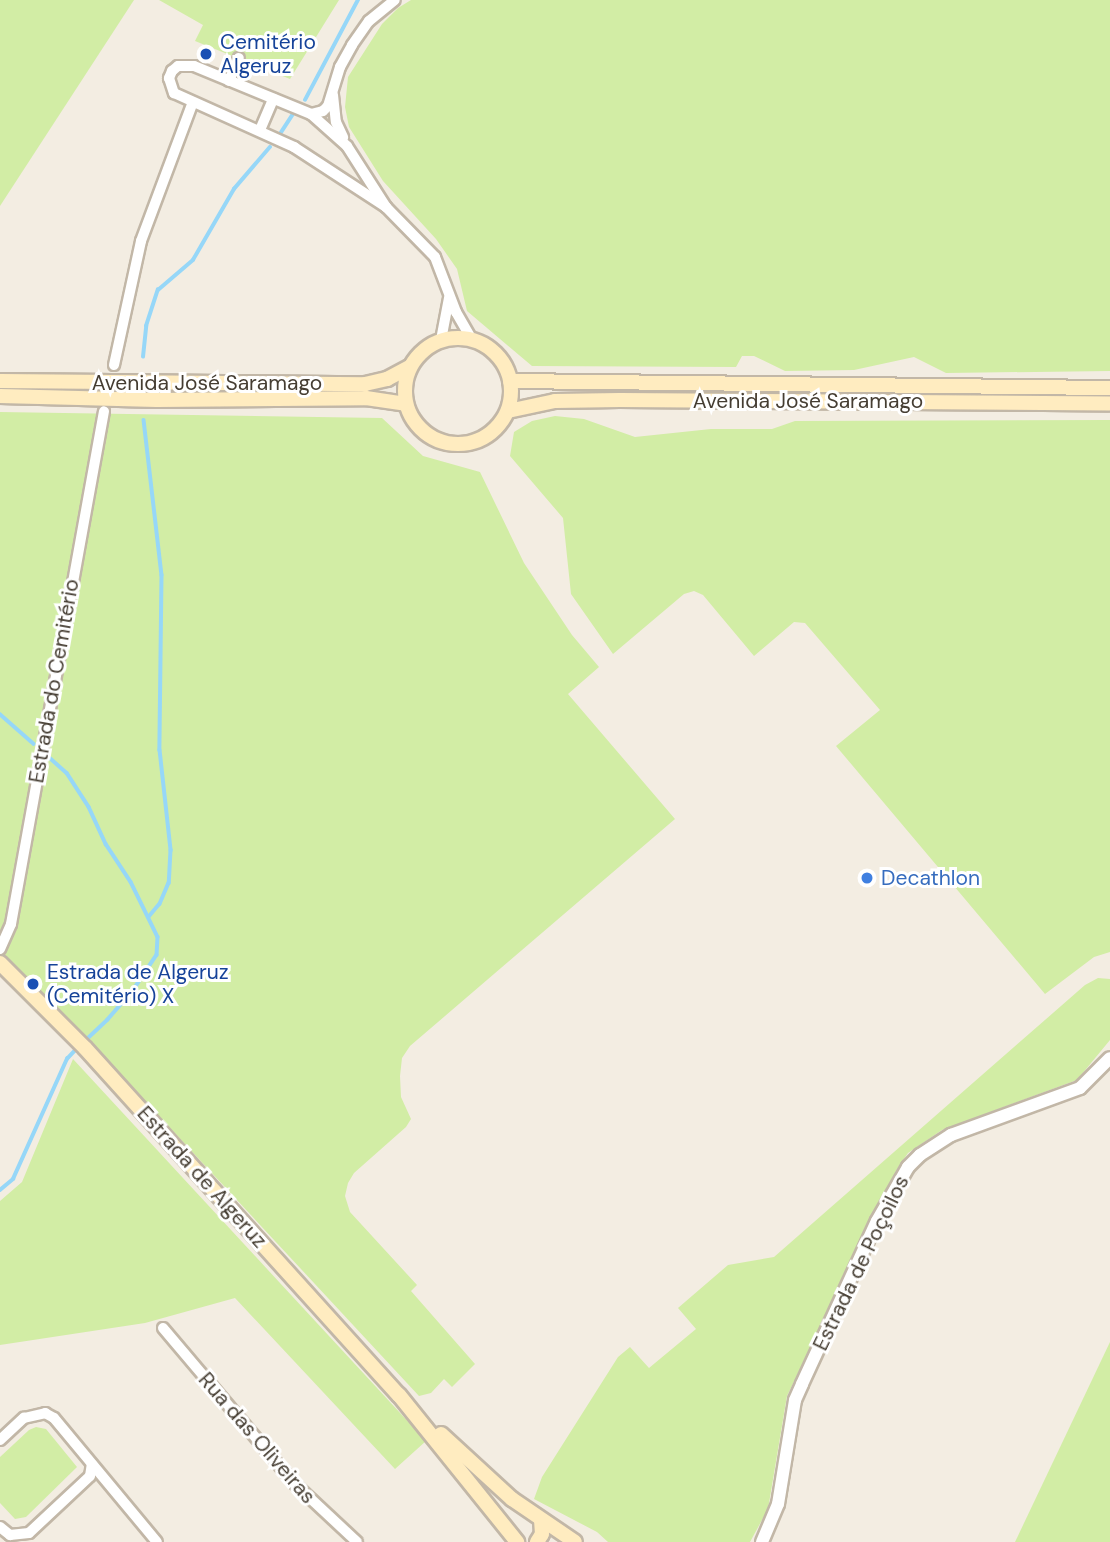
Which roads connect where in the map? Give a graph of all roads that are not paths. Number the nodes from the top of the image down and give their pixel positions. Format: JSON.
{"nodes":[{"id":1,"x":395,"y":0,"type":"edge"},
{"id":2,"x":239,"y":58,"type":"dead end"},
{"id":3,"x":229,"y":81,"type":"junction"},
{"id":4,"x":332,"y":95,"type":"junction"},
{"id":5,"x":273,"y":99,"type":"junction"},
{"id":6,"x":192,"y":102,"type":"junction"},
{"id":7,"x":311,"y":114,"type":"junction"},
{"id":8,"x":260,"y":130,"type":"junction"},
{"id":9,"x":347,"y":146,"type":"junction"},
{"id":10,"x":386,"y":207,"type":"junction"},
{"id":11,"x":450,"y":295,"type":"junction"},
{"id":12,"x":441,"y":340,"type":"junction"},
{"id":13,"x":472,"y":340,"type":"junction"},
{"id":14,"x":114,"y":365,"type":"dead end"},
{"id":15,"x":410,"y":367,"type":"junction"},
{"id":16,"x":0,"y":381,"type":"edge"},
{"id":17,"x":510,"y":381,"type":"junction"},
{"id":18,"x":1110,"y":388,"type":"edge"},
{"id":19,"x":0,"y":396,"type":"edge"},
{"id":20,"x":1110,"y":403,"type":"edge"},
{"id":21,"x":406,"y":404,"type":"junction"},
{"id":22,"x":104,"y":411,"type":"dead end"},
{"id":23,"x":508,"y":411,"type":"junction"},
{"id":24,"x":0,"y":949,"type":"edge"},
{"id":25,"x":0,"y":963,"type":"edge"},
{"id":26,"x":1110,"y":1058,"type":"edge"},
{"id":27,"x":163,"y":1328,"type":"dead end"},
{"id":28,"x":399,"y":1395,"type":"junction"},
{"id":29,"x":0,"y":1440,"type":"edge"},
{"id":30,"x":92,"y":1464,"type":"junction"},
{"id":31,"x":539,"y":1519,"type":"junction"},
{"id":32,"x":0,"y":1527,"type":"edge"},
{"id":33,"x":516,"y":1541,"type":"edge"},
{"id":34,"x":157,"y":1542,"type":"edge"},
{"id":35,"x":357,"y":1542,"type":"edge"},
{"id":36,"x":537,"y":1542,"type":"edge"},
{"id":37,"x":575,"y":1542,"type":"edge"},
{"id":38,"x":762,"y":1542,"type":"edge"}],
"edges":[{"from":1,"to":4,"type":"street"},
{"from":2,"to":3,"type":"street"},
{"from":3,"to":5,"type":"street"},
{"from":3,"to":6,"type":"street"},
{"from":4,"to":7,"type":"street"},
{"from":4,"to":9,"type":"street"},
{"from":5,"to":7,"type":"street"},
{"from":5,"to":8,"type":"street"},
{"from":6,"to":8,"type":"street"},
{"from":6,"to":14,"type":"street"},
{"from":7,"to":9,"type":"street"},
{"from":8,"to":10,"type":"street"},
{"from":9,"to":10,"type":"street"},
{"from":10,"to":11,"type":"street"},
{"from":11,"to":12,"type":"street"},
{"from":11,"to":13,"type":"street"},
{"from":12,"to":13,"type":"main road"},
{"from":12,"to":15,"type":"main road","name":"Avenida José Saramago"},
{"from":13,"to":17,"type":"main road"},
{"from":15,"to":16,"type":"main road","name":"Avenida José Saramago"},
{"from":15,"to":21,"type":"main road"},
{"from":17,"to":18,"type":"main road","name":"Avenida José Saramago"},
{"from":17,"to":23,"type":"main road"},
{"from":19,"to":21,"type":"main road","name":"Avenida José Saramago"},
{"from":20,"to":23,"type":"main road","name":"Avenida José Saramago"},
{"from":21,"to":23,"type":"main road"},
{"from":22,"to":24,"type":"street","name":"Estrada do Cemitério"},
{"from":25,"to":28,"type":"main road","name":"Estrada de Algeruz"},
{"from":26,"to":38,"type":"street","name":"Estrada de Poçoilos"},
{"from":27,"to":35,"type":"street","name":"Rua das Oliveiras"},
{"from":28,"to":31,"type":"main road","name":"Estrada de Algeruz"},
{"from":28,"to":33,"type":"main road","name":"Estrada de Algeruz"},
{"from":29,"to":30,"type":"street"},
{"from":30,"to":32,"type":"street"},
{"from":30,"to":34,"type":"street"},
{"from":31,"to":33,"type":"main road","name":"Estrada de Algeruz"},
{"from":31,"to":36,"type":"main road"},
{"from":31,"to":37,"type":"main road","name":"Estrada de Algeruz"}]}
